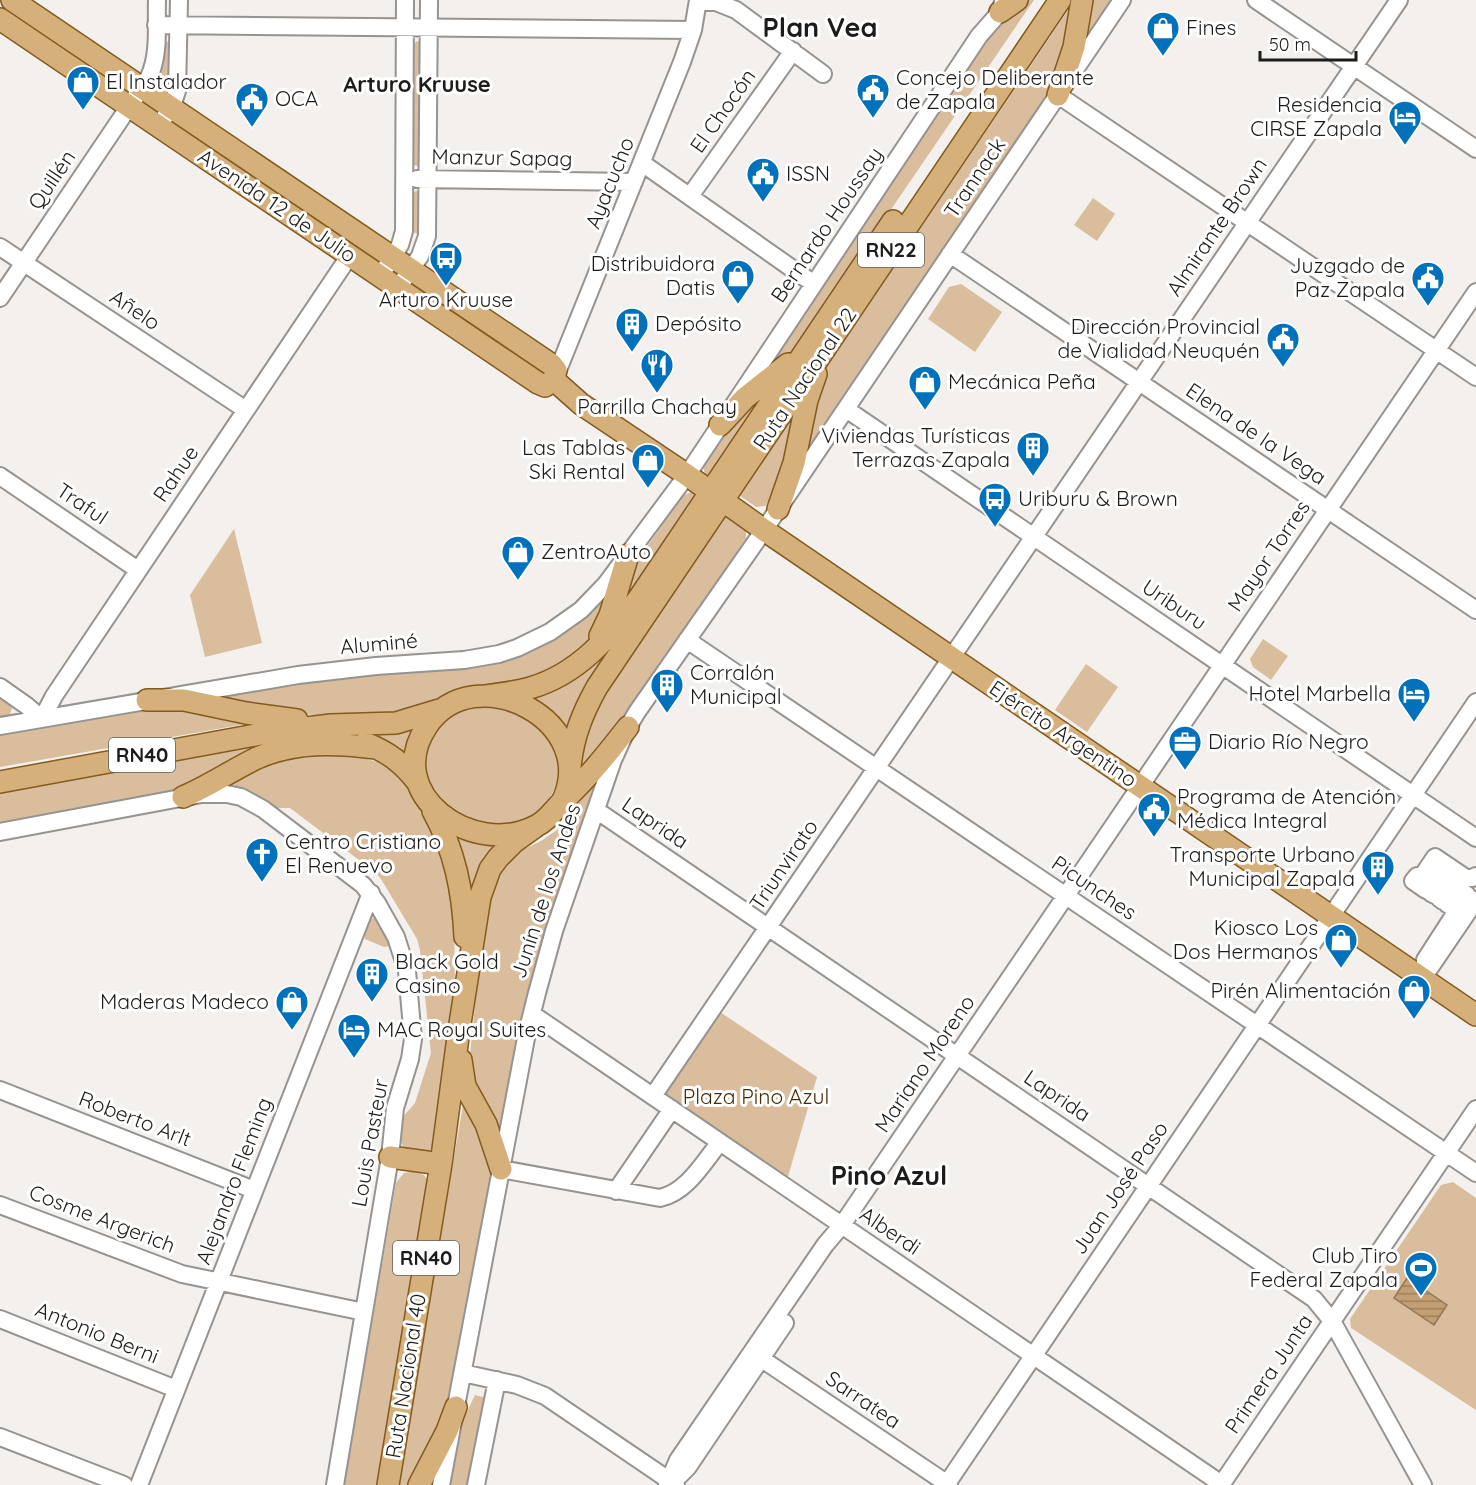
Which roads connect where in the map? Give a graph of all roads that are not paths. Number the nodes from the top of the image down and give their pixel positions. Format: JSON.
{"nodes":[{"id":1,"x":12,"y":0,"type":"edge"},
{"id":2,"x":157,"y":0,"type":"edge"},
{"id":3,"x":179,"y":0,"type":"edge"},
{"id":4,"x":405,"y":0,"type":"edge"},
{"id":5,"x":429,"y":0,"type":"edge"},
{"id":6,"x":1042,"y":0,"type":"edge"},
{"id":7,"x":1060,"y":0,"type":"edge"},
{"id":8,"x":1082,"y":0,"type":"edge"},
{"id":9,"x":1122,"y":0,"type":"edge"},
{"id":10,"x":1256,"y":0,"type":"edge"},
{"id":11,"x":1399,"y":0,"type":"edge"},
{"id":12,"x":698,"y":1,"type":"edge"},
{"id":13,"x":1007,"y":4,"type":"edge"},
{"id":14,"x":0,"y":19,"type":"edge"},
{"id":15,"x":156,"y":25,"type":"junction"},
{"id":16,"x":178,"y":25,"type":"junction"},
{"id":17,"x":405,"y":27,"type":"junction"},
{"id":18,"x":429,"y":27,"type":"junction"},
{"id":19,"x":693,"y":30,"type":"junction"},
{"id":20,"x":792,"y":51,"type":"junction"},
{"id":21,"x":1354,"y":66,"type":"junction"},
{"id":22,"x":823,"y":74,"type":"dead end"},
{"id":23,"x":142,"y":88,"type":"junction"},
{"id":24,"x":1058,"y":95,"type":"junction"},
{"id":25,"x":130,"y":106,"type":"junction"},
{"id":26,"x":170,"y":107,"type":"junction"},
{"id":27,"x":159,"y":126,"type":"junction"},
{"id":28,"x":1476,"y":149,"type":"edge"},
{"id":29,"x":642,"y":163,"type":"junction"},
{"id":30,"x":404,"y":179,"type":"junction"},
{"id":31,"x":428,"y":179,"type":"junction"},
{"id":32,"x":634,"y":182,"type":"junction"},
{"id":33,"x":690,"y":196,"type":"junction"},
{"id":34,"x":1247,"y":223,"type":"junction"},
{"id":35,"x":0,"y":247,"type":"edge"},
{"id":36,"x":950,"y":254,"type":"junction"},
{"id":37,"x":350,"y":255,"type":"junction"},
{"id":38,"x":392,"y":258,"type":"junction"},
{"id":39,"x":24,"y":262,"type":"junction"},
{"id":40,"x":411,"y":270,"type":"junction"},
{"id":41,"x":380,"y":276,"type":"junction"},
{"id":42,"x":814,"y":284,"type":"junction"},
{"id":43,"x":398,"y":288,"type":"junction"},
{"id":44,"x":1476,"y":292,"type":"edge"},
{"id":45,"x":0,"y":298,"type":"edge"},
{"id":46,"x":823,"y":339,"type":"junction"},
{"id":47,"x":1437,"y":350,"type":"junction"},
{"id":48,"x":1476,"y":377,"type":"edge"},
{"id":49,"x":554,"y":380,"type":"junction"},
{"id":50,"x":1139,"y":382,"type":"junction"},
{"id":51,"x":846,"y":409,"type":"junction"},
{"id":52,"x":246,"y":410,"type":"junction"},
{"id":53,"x":720,"y":425,"type":"junction"},
{"id":54,"x":687,"y":475,"type":"junction"},
{"id":55,"x":0,"y":476,"type":"edge"},
{"id":56,"x":717,"y":496,"type":"junction"},
{"id":57,"x":778,"y":509,"type":"junction"},
{"id":58,"x":1328,"y":510,"type":"junction"},
{"id":59,"x":764,"y":530,"type":"junction"},
{"id":60,"x":1034,"y":537,"type":"junction"},
{"id":61,"x":628,"y":555,"type":"junction"},
{"id":62,"x":138,"y":570,"type":"junction"},
{"id":63,"x":1476,"y":610,"type":"edge"},
{"id":64,"x":687,"y":640,"type":"junction"},
{"id":65,"x":591,"y":654,"type":"junction"},
{"id":66,"x":952,"y":658,"type":"junction"},
{"id":67,"x":1222,"y":665,"type":"junction"},
{"id":68,"x":0,"y":687,"type":"edge"},
{"id":69,"x":485,"y":696,"type":"junction"},
{"id":70,"x":147,"y":700,"type":"junction"},
{"id":71,"x":1476,"y":702,"type":"edge"},
{"id":72,"x":447,"y":706,"type":"junction"},
{"id":73,"x":42,"y":719,"type":"junction"},
{"id":74,"x":351,"y":725,"type":"junction"},
{"id":75,"x":0,"y":726,"type":"edge"},
{"id":76,"x":628,"y":727,"type":"junction"},
{"id":77,"x":285,"y":730,"type":"junction"},
{"id":78,"x":376,"y":748,"type":"junction"},
{"id":79,"x":570,"y":767,"type":"junction"},
{"id":80,"x":877,"y":768,"type":"junction"},
{"id":81,"x":0,"y":782,"type":"edge"},
{"id":82,"x":1140,"y":786,"type":"junction"},
{"id":83,"x":422,"y":791,"type":"junction"},
{"id":84,"x":1413,"y":795,"type":"junction"},
{"id":85,"x":183,"y":797,"type":"junction"},
{"id":86,"x":561,"y":804,"type":"junction"},
{"id":87,"x":596,"y":810,"type":"junction"},
{"id":88,"x":535,"y":827,"type":"junction"},
{"id":89,"x":0,"y":831,"type":"edge"},
{"id":90,"x":1476,"y":838,"type":"edge"},
{"id":91,"x":1476,"y":876,"type":"edge"},
{"id":92,"x":370,"y":893,"type":"junction"},
{"id":93,"x":1065,"y":896,"type":"junction"},
{"id":94,"x":1476,"y":900,"type":"edge"},
{"id":95,"x":1331,"y":916,"type":"junction"},
{"id":96,"x":769,"y":927,"type":"junction"},
{"id":97,"x":467,"y":982,"type":"junction"},
{"id":98,"x":532,"y":1014,"type":"junction"},
{"id":99,"x":1476,"y":1015,"type":"edge"},
{"id":100,"x":1257,"y":1025,"type":"junction"},
{"id":101,"x":459,"y":1029,"type":"junction"},
{"id":102,"x":958,"y":1056,"type":"junction"},
{"id":103,"x":0,"y":1090,"type":"edge"},
{"id":104,"x":653,"y":1096,"type":"junction"},
{"id":105,"x":672,"y":1109,"type":"junction"},
{"id":106,"x":1476,"y":1109,"type":"edge"},
{"id":107,"x":720,"y":1142,"type":"junction"},
{"id":108,"x":1446,"y":1153,"type":"junction"},
{"id":109,"x":390,"y":1157,"type":"junction"},
{"id":110,"x":441,"y":1164,"type":"junction"},
{"id":111,"x":501,"y":1169,"type":"junction"},
{"id":112,"x":1476,"y":1173,"type":"edge"},
{"id":113,"x":1149,"y":1185,"type":"junction"},
{"id":114,"x":254,"y":1190,"type":"junction"},
{"id":115,"x":615,"y":1191,"type":"junction"},
{"id":116,"x":0,"y":1205,"type":"edge"},
{"id":117,"x":842,"y":1225,"type":"junction"},
{"id":118,"x":219,"y":1281,"type":"junction"},
{"id":119,"x":364,"y":1312,"type":"junction"},
{"id":120,"x":0,"y":1319,"type":"edge"},
{"id":121,"x":1332,"y":1321,"type":"junction"},
{"id":122,"x":756,"y":1355,"type":"junction"},
{"id":123,"x":1034,"y":1356,"type":"junction"},
{"id":124,"x":462,"y":1373,"type":"junction"},
{"id":125,"x":497,"y":1380,"type":"junction"},
{"id":126,"x":176,"y":1389,"type":"junction"},
{"id":127,"x":456,"y":1407,"type":"junction"},
{"id":128,"x":0,"y":1437,"type":"edge"},
{"id":129,"x":671,"y":1484,"type":"edge"},
{"id":130,"x":124,"y":1485,"type":"edge"},
{"id":131,"x":139,"y":1485,"type":"edge"},
{"id":132,"x":335,"y":1485,"type":"edge"},
{"id":133,"x":388,"y":1485,"type":"edge"},
{"id":134,"x":419,"y":1485,"type":"edge"},
{"id":135,"x":441,"y":1485,"type":"edge"},
{"id":136,"x":477,"y":1485,"type":"edge"},
{"id":137,"x":947,"y":1485,"type":"edge"},
{"id":138,"x":1222,"y":1485,"type":"edge"},
{"id":139,"x":1423,"y":1485,"type":"edge"}],
"edges":[{"from":1,"to":23,"type":"main road","name":"Avenida 12 de Julio"},
{"from":2,"to":15,"type":"street","name":"Quillén"},
{"from":3,"to":16,"type":"street"},
{"from":4,"to":17,"type":"street"},
{"from":5,"to":18,"type":"street"},
{"from":6,"to":46,"type":"main road","name":"Ruta Nacional 22","number":"RN22"},
{"from":7,"to":46,"type":"main road","name":"Ruta Nacional 22","number":"RN22"},
{"from":8,"to":24,"type":"main road"},
{"from":9,"to":24,"type":"street","name":"Trannack"},
{"from":10,"to":21,"type":"street"},
{"from":11,"to":21,"type":"street","name":"Almirante Brown"},
{"from":12,"to":19,"type":"street","name":"Ayacucho"},
{"from":12,"to":20,"type":"street"},
{"from":13,"to":42,"type":"street","name":"Bernardo Houssay"},
{"from":14,"to":25,"type":"main road","name":"Avenida 12 de Julio"},
{"from":15,"to":16,"type":"street"},
{"from":15,"to":23,"type":"street","name":"Quillén"},
{"from":16,"to":17,"type":"street"},
{"from":16,"to":26,"type":"street"},
{"from":17,"to":18,"type":"street"},
{"from":17,"to":30,"type":"street"},
{"from":18,"to":19,"type":"street"},
{"from":18,"to":31,"type":"street"},
{"from":19,"to":29,"type":"street","name":"Ayacucho"},
{"from":20,"to":22,"type":"street"},
{"from":20,"to":33,"type":"street","name":"El Chocón"},
{"from":21,"to":28,"type":"street"},
{"from":21,"to":34,"type":"street","name":"Almirante Brown"},
{"from":23,"to":25,"type":"street","name":"Quillén"},
{"from":23,"to":26,"type":"main road","name":"Avenida 12 de Julio"},
{"from":24,"to":34,"type":"street"},
{"from":24,"to":36,"type":"street","name":"Trannack"},
{"from":25,"to":27,"type":"main road","name":"Avenida 12 de Julio"},
{"from":25,"to":39,"type":"street","name":"Quillén"},
{"from":26,"to":27,"type":"street"},
{"from":26,"to":38,"type":"main road","name":"Avenida 12 de Julio"},
{"from":27,"to":37,"type":"main road","name":"Avenida 12 de Julio"},
{"from":29,"to":32,"type":"street","name":"Ayacucho"},
{"from":29,"to":33,"type":"street"},
{"from":30,"to":31,"type":"street","name":"Manzur Sapag"},
{"from":30,"to":38,"type":"street"},
{"from":31,"to":32,"type":"street","name":"Manzur Sapag"},
{"from":31,"to":40,"type":"street"},
{"from":32,"to":49,"type":"street","name":"Ayacucho"},
{"from":33,"to":42,"type":"street"},
{"from":34,"to":47,"type":"street"},
{"from":34,"to":50,"type":"street","name":"Almirante Brown"},
{"from":35,"to":39,"type":"street","name":"Añelo"},
{"from":36,"to":50,"type":"street","name":"Elena de la Vega"},
{"from":36,"to":51,"type":"street","name":"Trannack"},
{"from":37,"to":41,"type":"main road","name":"Avenida 12 de Julio"},
{"from":37,"to":52,"type":"street","name":"Rahue"},
{"from":38,"to":40,"type":"main road","name":"Avenida 12 de Julio"},
{"from":38,"to":41,"type":"street"},
{"from":39,"to":45,"type":"street","name":"Quillén"},
{"from":39,"to":52,"type":"street","name":"Añelo"},
{"from":40,"to":43,"type":"street"},
{"from":40,"to":49,"type":"main road","name":"Avenida 12 de Julio"},
{"from":41,"to":43,"type":"main road","name":"Avenida 12 de Julio"},
{"from":42,"to":53,"type":"street","name":"Bernardo Houssay"},
{"from":43,"to":49,"type":"main road","name":"Avenida 12 de Julio"},
{"from":44,"to":47,"type":"street","name":"Mayor Torres"},
{"from":46,"to":53,"type":"main road"},
{"from":46,"to":56,"type":"main road","name":"Ruta Nacional 22","number":"RN22"},
{"from":46,"to":57,"type":"main road"},
{"from":47,"to":48,"type":"street"},
{"from":47,"to":58,"type":"street","name":"Mayor Torres"},
{"from":49,"to":54,"type":"main road","name":"Avenida 12 de Julio"},
{"from":50,"to":58,"type":"street","name":"Elena de la Vega"},
{"from":50,"to":60,"type":"street","name":"Almirante Brown"},
{"from":51,"to":57,"type":"street","name":"Trannack"},
{"from":51,"to":60,"type":"street","name":"Uriburu"},
{"from":52,"to":62,"type":"street","name":"Rahue"},
{"from":53,"to":54,"type":"street","name":"Bernardo Houssay"},
{"from":54,"to":56,"type":"main road","name":"Avenida 12 de Julio"},
{"from":54,"to":61,"type":"street","name":"Aluminé"},
{"from":55,"to":62,"type":"street","name":"Traful"},
{"from":56,"to":59,"type":"main road","name":"Ejército Argentino"},
{"from":56,"to":65,"type":"main road","name":"Ruta Nacional 22","number":"RN22"},
{"from":56,"to":79,"type":"main road","name":"Ruta Nacional 22","number":"RN22"},
{"from":57,"to":59,"type":"street","name":"Trannack"},
{"from":58,"to":63,"type":"street","name":"Elena de la Vega"},
{"from":58,"to":67,"type":"street","name":"Mayor Torres"},
{"from":59,"to":64,"type":"street","name":"Junín de los Andes"},
{"from":59,"to":66,"type":"main road","name":"Ejército Argentino"},
{"from":60,"to":66,"type":"street","name":"Almirante Brown"},
{"from":60,"to":67,"type":"street","name":"Uriburu"},
{"from":61,"to":65,"type":"main road"},
{"from":61,"to":70,"type":"street","name":"Aluminé"},
{"from":62,"to":73,"type":"street","name":"Rahue"},
{"from":64,"to":76,"type":"street","name":"Junín de los Andes"},
{"from":64,"to":80,"type":"street","name":"Picunches"},
{"from":65,"to":69,"type":"main road","name":"Ruta Nacional 22","number":"RN22"},
{"from":66,"to":80,"type":"street","name":"Triunvirato"},
{"from":66,"to":82,"type":"main road","name":"Ejército Argentino"},
{"from":67,"to":82,"type":"street","name":"Mayor Torres"},
{"from":67,"to":84,"type":"street","name":"Uriburu"},
{"from":68,"to":73,"type":"street"},
{"from":69,"to":72,"type":"main road","number":"RN40"},
{"from":69,"to":79,"type":"main road","number":"RN40"},
{"from":70,"to":73,"type":"street","name":"Aluminé"},
{"from":70,"to":74,"type":"main road"},
{"from":71,"to":84,"type":"street","name":"Juan José Paso"},
{"from":72,"to":74,"type":"main road","name":"Ruta Nacional 40","number":"RN40"},
{"from":72,"to":83,"type":"main road","number":"RN40"},
{"from":73,"to":75,"type":"street","name":"Aluminé"},
{"from":74,"to":77,"type":"main road","name":"Ruta Nacional 40","number":"RN40"},
{"from":76,"to":86,"type":"main road"},
{"from":76,"to":87,"type":"street","name":"Junín de los Andes"},
{"from":77,"to":78,"type":"main road","name":"Ruta Nacional 40","number":"RN40"},
{"from":77,"to":81,"type":"main road","name":"Ruta Nacional 40","number":"RN40"},
{"from":78,"to":83,"type":"main road","name":"Ruta Nacional 40","number":"RN40"},
{"from":78,"to":85,"type":"main road"},
{"from":79,"to":86,"type":"main road","number":"RN40"},
{"from":80,"to":93,"type":"street","name":"Picunches"},
{"from":80,"to":96,"type":"street","name":"Triunvirato"},
{"from":82,"to":93,"type":"street","name":"Mariano Moreno"},
{"from":82,"to":95,"type":"main road","name":"Ejército Argentino"},
{"from":83,"to":88,"type":"main road","number":"RN40"},
{"from":83,"to":97,"type":"main road","name":"Ruta Nacional 40","number":"RN40"},
{"from":84,"to":90,"type":"street","name":"Uriburu"},
{"from":84,"to":95,"type":"street","name":"Juan José Paso"},
{"from":85,"to":89,"type":"street","name":"Louis Pasteur"},
{"from":85,"to":92,"type":"street","name":"Louis Pasteur"},
{"from":86,"to":88,"type":"main road","number":"RN40"},
{"from":87,"to":96,"type":"street","name":"Laprida"},
{"from":87,"to":98,"type":"street","name":"Junín de los Andes"},
{"from":88,"to":97,"type":"main road","name":"Ruta Nacional 40","number":"RN40"},
{"from":91,"to":94,"type":"street"},
{"from":92,"to":109,"type":"street","name":"Louis Pasteur"},
{"from":92,"to":114,"type":"street","name":"Alejandro Fleming"},
{"from":93,"to":100,"type":"street","name":"Picunches"},
{"from":93,"to":102,"type":"street","name":"Mariano Moreno"},
{"from":95,"to":99,"type":"main road","name":"Ejército Argentino"},
{"from":95,"to":100,"type":"street","name":"Juan José Paso"},
{"from":96,"to":102,"type":"street","name":"Laprida"},
{"from":96,"to":104,"type":"street","name":"Triunvirato"},
{"from":97,"to":101,"type":"main road","name":"Ruta Nacional 40","number":"RN40"},
{"from":98,"to":104,"type":"street","name":"Alberdi"},
{"from":98,"to":111,"type":"street","name":"Junín de los Andes"},
{"from":100,"to":108,"type":"street","name":"Picunches"},
{"from":100,"to":113,"type":"street","name":"Juan José Paso"},
{"from":101,"to":110,"type":"main road","name":"Ruta Nacional 40","number":"RN40"},
{"from":101,"to":111,"type":"main road"},
{"from":102,"to":113,"type":"street","name":"Laprida"},
{"from":102,"to":117,"type":"street","name":"Mariano Moreno"},
{"from":103,"to":114,"type":"street","name":"Roberto Arlt"},
{"from":104,"to":105,"type":"street","name":"Alberdi"},
{"from":105,"to":107,"type":"street","name":"Alberdi"},
{"from":105,"to":115,"type":"street"},
{"from":106,"to":108,"type":"street","name":"Primera Junta"},
{"from":107,"to":115,"type":"street"},
{"from":107,"to":117,"type":"street","name":"Alberdi"},
{"from":108,"to":112,"type":"street","name":"Picunches"},
{"from":108,"to":121,"type":"street","name":"Primera Junta"},
{"from":109,"to":110,"type":"main road"},
{"from":109,"to":119,"type":"street","name":"Louis Pasteur"},
{"from":110,"to":133,"type":"main road","name":"Ruta Nacional 40","number":"RN40"},
{"from":111,"to":115,"type":"street"},
{"from":111,"to":124,"type":"street","name":"Junín de los Andes"},
{"from":113,"to":121,"type":"street","name":"Laprida"},
{"from":113,"to":123,"type":"street","name":"Juan José Paso"},
{"from":114,"to":118,"type":"street","name":"Alejandro Fleming"},
{"from":116,"to":118,"type":"street","name":"Cosme Argerich"},
{"from":117,"to":122,"type":"street","name":"Mariano Moreno"},
{"from":117,"to":123,"type":"street","name":"Alberdi"},
{"from":118,"to":119,"type":"street","name":"Cosme Argerich"},
{"from":118,"to":126,"type":"street","name":"Alejandro Fleming"},
{"from":119,"to":132,"type":"street","name":"Louis Pasteur"},
{"from":120,"to":126,"type":"street","name":"Antonio Berni"},
{"from":121,"to":138,"type":"street","name":"Primera Junta"},
{"from":121,"to":139,"type":"street","name":"Laprida"},
{"from":122,"to":129,"type":"street","name":"Mariano Moreno"},
{"from":122,"to":137,"type":"street","name":"Sarratea"},
{"from":123,"to":137,"type":"street","name":"Juan José Paso"},
{"from":123,"to":138,"type":"street","name":"Alberdi"},
{"from":124,"to":125,"type":"street"},
{"from":124,"to":127,"type":"street","name":"Junín de los Andes"},
{"from":125,"to":129,"type":"street"},
{"from":125,"to":136,"type":"street"},
{"from":126,"to":131,"type":"street","name":"Alejandro Fleming"},
{"from":127,"to":134,"type":"main road"},
{"from":127,"to":135,"type":"street","name":"Junín de los Andes"},
{"from":128,"to":130,"type":"street"}]}
